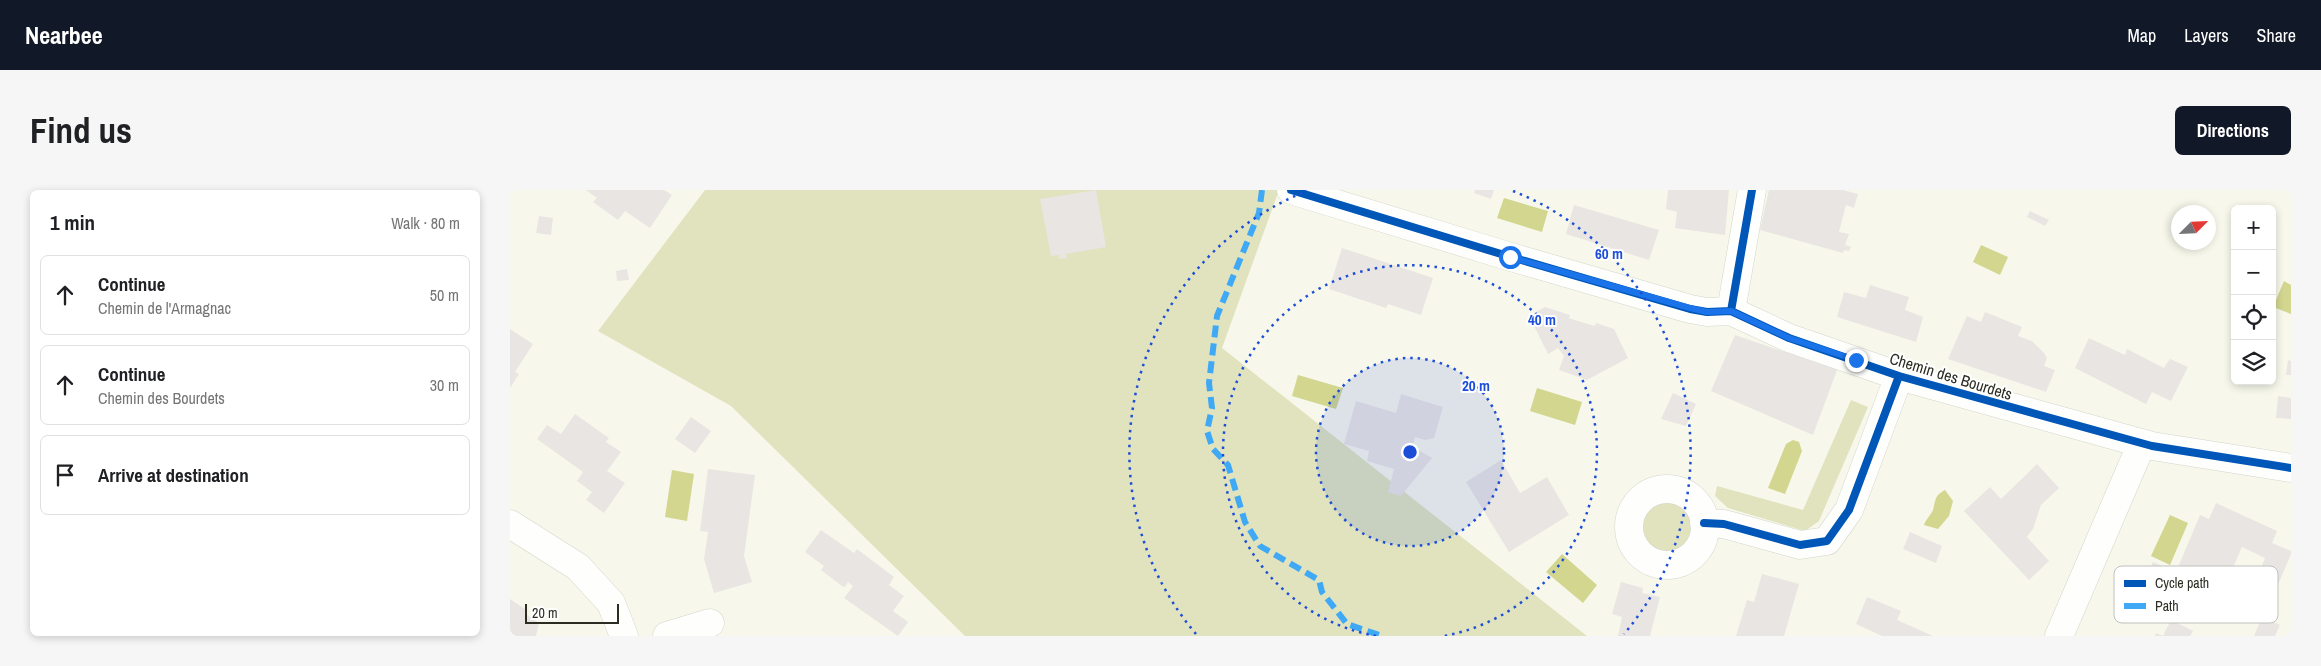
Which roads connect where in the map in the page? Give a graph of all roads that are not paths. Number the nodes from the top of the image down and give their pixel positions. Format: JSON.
{"nodes":[{"id":1,"x":1291,"y":190,"type":"edge"},
{"id":2,"x":1752,"y":190,"type":"edge"},
{"id":3,"x":1731,"y":311,"type":"junction"},
{"id":4,"x":1899,"y":376,"type":"junction"},
{"id":5,"x":2142,"y":443,"type":"junction"},
{"id":6,"x":2291,"y":468,"type":"edge"},
{"id":7,"x":510,"y":524,"type":"edge"},
{"id":8,"x":1704,"y":524,"type":"dead end"},
{"id":9,"x":710,"y":623,"type":"dead end"},
{"id":10,"x":624,"y":636,"type":"edge"},
{"id":11,"x":667,"y":636,"type":"edge"},
{"id":12,"x":2059,"y":636,"type":"edge"}],
"edges":[{"from":1,"to":3,"type":"street"},
{"from":2,"to":3,"type":"street"},
{"from":3,"to":4,"type":"street","name":"Chemin des Bourdets"},
{"from":4,"to":5,"type":"street","name":"Chemin des Bourdets"},
{"from":4,"to":8,"type":"street"},
{"from":5,"to":6,"type":"street","name":"Chemin des Bourdets"},
{"from":5,"to":12,"type":"street"},
{"from":7,"to":10,"type":"street"},
{"from":9,"to":11,"type":"street"}]}
